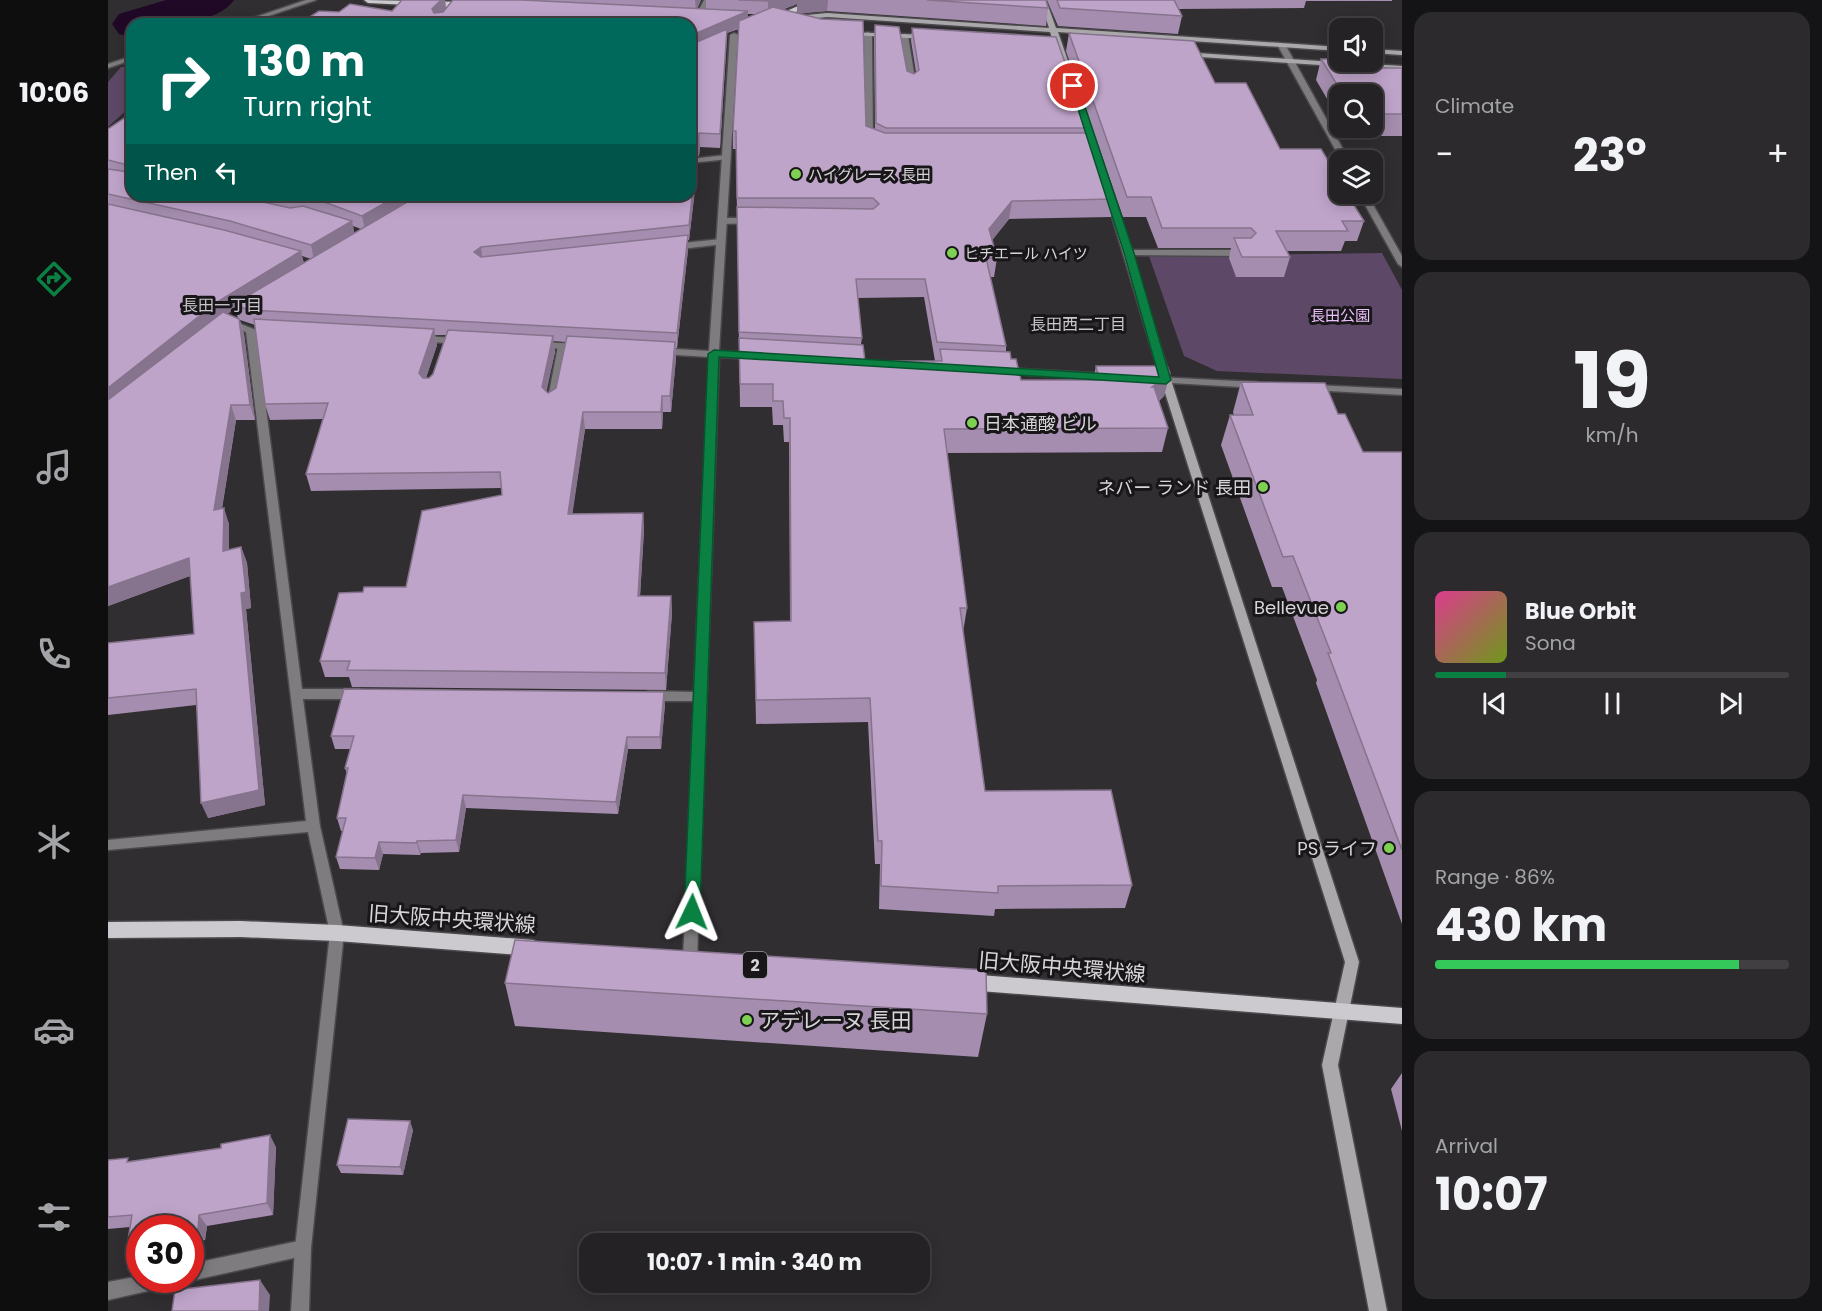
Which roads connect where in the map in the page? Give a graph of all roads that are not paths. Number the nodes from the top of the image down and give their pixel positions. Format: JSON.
{"nodes":[{"id":1,"x":313,"y":0,"type":"edge"},
{"id":2,"x":368,"y":0,"type":"edge"},
{"id":3,"x":707,"y":0,"type":"edge"},
{"id":4,"x":819,"y":0,"type":"edge"},
{"id":5,"x":1043,"y":0,"type":"edge"},
{"id":6,"x":479,"y":6,"type":"edge"},
{"id":7,"x":687,"y":16,"type":"edge"},
{"id":8,"x":698,"y":17,"type":"junction"},
{"id":9,"x":710,"y":17,"type":"edge"},
{"id":10,"x":257,"y":18,"type":"edge"},
{"id":11,"x":762,"y":21,"type":"junction"},
{"id":12,"x":800,"y":27,"type":"edge"},
{"id":13,"x":845,"y":32,"type":"edge"},
{"id":14,"x":1055,"y":32,"type":"junction"},
{"id":15,"x":868,"y":34,"type":"junction"},
{"id":16,"x":734,"y":35,"type":"edge"},
{"id":17,"x":904,"y":36,"type":"junction"},
{"id":18,"x":940,"y":38,"type":"edge"},
{"id":19,"x":1048,"y":45,"type":"edge"},
{"id":20,"x":1060,"y":46,"type":"junction"},
{"id":21,"x":1282,"y":46,"type":"junction"},
{"id":22,"x":1071,"y":47,"type":"edge"},
{"id":23,"x":1329,"y":48,"type":"edge"},
{"id":24,"x":1383,"y":52,"type":"edge"},
{"id":25,"x":1175,"y":53,"type":"edge"},
{"id":26,"x":1402,"y":53,"type":"edge"},
{"id":27,"x":126,"y":60,"type":"edge"},
{"id":28,"x":1290,"y":61,"type":"junction"},
{"id":29,"x":108,"y":66,"type":"edge"},
{"id":30,"x":1402,"y":68,"type":"edge"},
{"id":31,"x":912,"y":84,"type":"edge"},
{"id":32,"x":884,"y":146,"type":"edge"},
{"id":33,"x":1082,"y":146,"type":"edge"},
{"id":34,"x":1094,"y":146,"type":"junction"},
{"id":35,"x":1339,"y":150,"type":"edge"},
{"id":36,"x":726,"y":157,"type":"junction"},
{"id":37,"x":1097,"y":157,"type":"edge"},
{"id":38,"x":696,"y":160,"type":"edge"},
{"id":39,"x":1104,"y":178,"type":"edge"},
{"id":40,"x":1369,"y":204,"type":"edge"},
{"id":41,"x":722,"y":221,"type":"junction"},
{"id":42,"x":768,"y":221,"type":"edge"},
{"id":43,"x":721,"y":242,"type":"junction"},
{"id":44,"x":662,"y":248,"type":"edge"},
{"id":45,"x":1129,"y":253,"type":"junction"},
{"id":46,"x":1244,"y":253,"type":"edge"},
{"id":47,"x":1402,"y":264,"type":"edge"},
{"id":48,"x":226,"y":321,"type":"edge"},
{"id":49,"x":411,"y":338,"type":"edge"},
{"id":50,"x":469,"y":341,"type":"edge"},
{"id":51,"x":528,"y":344,"type":"edge"},
{"id":52,"x":563,"y":346,"type":"junction"},
{"id":53,"x":586,"y":347,"type":"edge"},
{"id":54,"x":644,"y":350,"type":"edge"},
{"id":55,"x":714,"y":354,"type":"junction"},
{"id":56,"x":761,"y":356,"type":"edge"},
{"id":57,"x":987,"y":370,"type":"edge"},
{"id":58,"x":1118,"y":378,"type":"edge"},
{"id":59,"x":1142,"y":379,"type":"edge"},
{"id":60,"x":1166,"y":380,"type":"junction"},
{"id":61,"x":1272,"y":386,"type":"edge"},
{"id":62,"x":1308,"y":387,"type":"edge"},
{"id":63,"x":1402,"y":392,"type":"edge"},
{"id":64,"x":551,"y":404,"type":"edge"},
{"id":65,"x":297,"y":694,"type":"junction"},
{"id":66,"x":368,"y":694,"type":"edge"},
{"id":67,"x":640,"y":696,"type":"edge"},
{"id":68,"x":699,"y":697,"type":"junction"},
{"id":69,"x":313,"y":826,"type":"junction"},
{"id":70,"x":108,"y":845,"type":"edge"},
{"id":71,"x":108,"y":930,"type":"edge"},
{"id":72,"x":337,"y":933,"type":"junction"},
{"id":73,"x":549,"y":949,"type":"edge"},
{"id":74,"x":667,"y":958,"type":"edge"},
{"id":75,"x":696,"y":960,"type":"joint"},
{"id":76,"x":951,"y":981,"type":"edge"},
{"id":77,"x":1341,"y":1012,"type":"junction"},
{"id":78,"x":1402,"y":1016,"type":"edge"},
{"id":79,"x":303,"y":1248,"type":"junction"},
{"id":80,"x":204,"y":1270,"type":"edge"},
{"id":81,"x":126,"y":1287,"type":"edge"},
{"id":82,"x":108,"y":1291,"type":"edge"},
{"id":83,"x":300,"y":1311,"type":"edge"},
{"id":84,"x":1378,"y":1311,"type":"edge"}],
"edges":[{"from":1,"to":10,"type":"street"},
{"from":2,"to":6,"type":"main road"},
{"from":3,"to":8,"type":"street"},
{"from":4,"to":11,"type":"main road"},
{"from":5,"to":14,"type":"street"},
{"from":7,"to":8,"type":"main road"},
{"from":8,"to":9,"type":"main road"},
{"from":11,"to":12,"type":"street"},
{"from":11,"to":14,"type":"street"},
{"from":13,"to":15,"type":"street"},
{"from":14,"to":20,"type":"street"},
{"from":14,"to":21,"type":"street"},
{"from":15,"to":17,"type":"street"},
{"from":15,"to":32,"type":"street"},
{"from":16,"to":36,"type":"street"},
{"from":17,"to":18,"type":"street"},
{"from":17,"to":31,"type":"street"},
{"from":19,"to":20,"type":"street"},
{"from":20,"to":22,"type":"street"},
{"from":20,"to":34,"type":"street"},
{"from":21,"to":23,"type":"street"},
{"from":21,"to":28,"type":"street"},
{"from":24,"to":26,"type":"street"},
{"from":25,"to":28,"type":"street"},
{"from":27,"to":29,"type":"street"},
{"from":28,"to":30,"type":"street"},
{"from":28,"to":35,"type":"street"},
{"from":33,"to":34,"type":"street"},
{"from":34,"to":37,"type":"street"},
{"from":36,"to":38,"type":"street"},
{"from":36,"to":41,"type":"street"},
{"from":39,"to":45,"type":"street"},
{"from":40,"to":47,"type":"street"},
{"from":41,"to":42,"type":"street"},
{"from":41,"to":43,"type":"street"},
{"from":43,"to":44,"type":"street"},
{"from":43,"to":55,"type":"street"},
{"from":45,"to":46,"type":"street"},
{"from":45,"to":60,"type":"street"},
{"from":48,"to":65,"type":"street"},
{"from":49,"to":50,"type":"street"},
{"from":51,"to":52,"type":"street"},
{"from":52,"to":53,"type":"street"},
{"from":52,"to":64,"type":"street"},
{"from":54,"to":55,"type":"street"},
{"from":55,"to":56,"type":"street"},
{"from":55,"to":68,"type":"street"},
{"from":57,"to":58,"type":"street"},
{"from":59,"to":60,"type":"street"},
{"from":60,"to":61,"type":"street"},
{"from":60,"to":77,"type":"street"},
{"from":62,"to":63,"type":"street"},
{"from":65,"to":66,"type":"street"},
{"from":65,"to":69,"type":"street"},
{"from":67,"to":68,"type":"street"},
{"from":68,"to":75,"type":"street"},
{"from":69,"to":70,"type":"street"},
{"from":69,"to":72,"type":"street"},
{"from":71,"to":72,"type":"main road","name":"旧大阪中央環状線"},
{"from":72,"to":73,"type":"main road","name":"旧大阪中央環状線"},
{"from":72,"to":79,"type":"street"},
{"from":74,"to":75,"type":"main road"},
{"from":76,"to":77,"type":"main road","name":"旧大阪中央環状線"},
{"from":77,"to":78,"type":"main road","name":"旧大阪中央環状線"},
{"from":77,"to":84,"type":"street"},
{"from":79,"to":80,"type":"street"},
{"from":79,"to":83,"type":"street"},
{"from":81,"to":82,"type":"street"}]}
